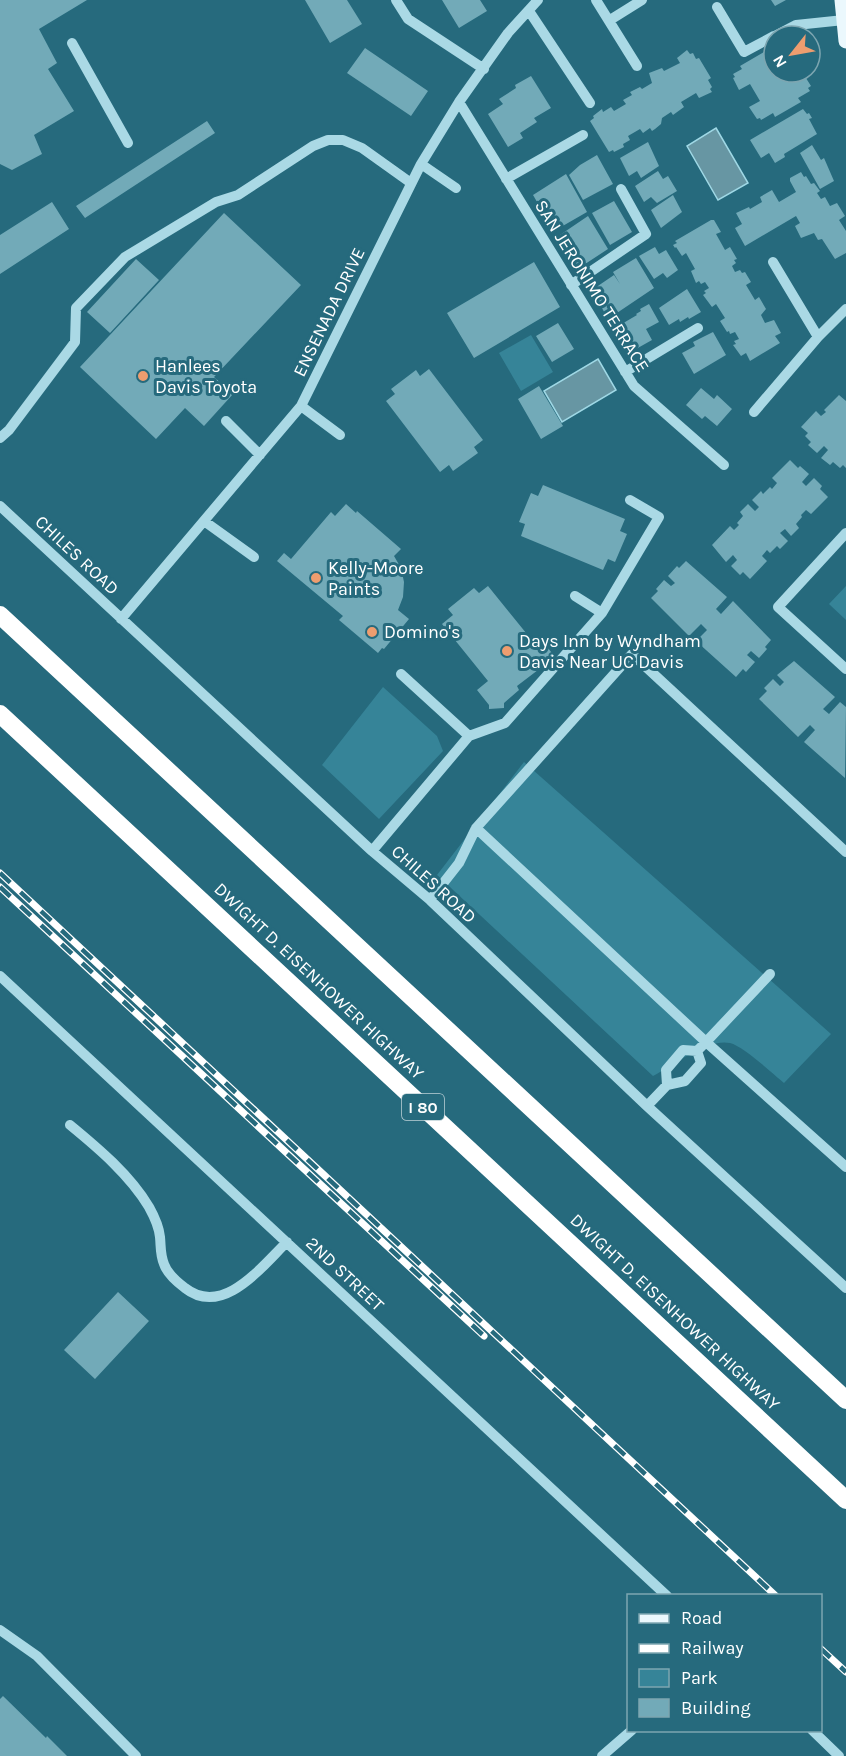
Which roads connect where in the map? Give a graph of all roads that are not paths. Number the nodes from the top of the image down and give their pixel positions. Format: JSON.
{"nodes":[{"id":1,"x":396,"y":0,"type":"edge"},
{"id":2,"x":538,"y":0,"type":"edge"},
{"id":3,"x":596,"y":0,"type":"edge"},
{"id":4,"x":642,"y":0,"type":"edge"},
{"id":5,"x":842,"y":0,"type":"edge"},
{"id":6,"x":717,"y":8,"type":"dead end"},
{"id":7,"x":529,"y":11,"type":"junction"},
{"id":8,"x":610,"y":20,"type":"junction"},
{"id":9,"x":844,"y":20,"type":"junction"},
{"id":10,"x":806,"y":24,"type":"edge"},
{"id":11,"x":846,"y":40,"type":"edge"},
{"id":12,"x":762,"y":42,"type":"edge"},
{"id":13,"x":72,"y":43,"type":"dead end"},
{"id":14,"x":637,"y":66,"type":"dead end"},
{"id":15,"x":484,"y":69,"type":"junction"},
{"id":16,"x":459,"y":102,"type":"junction"},
{"id":17,"x":590,"y":103,"type":"dead end"},
{"id":18,"x":583,"y":135,"type":"dead end"},
{"id":19,"x":128,"y":143,"type":"dead end"},
{"id":20,"x":421,"y":164,"type":"junction"},
{"id":21,"x":506,"y":179,"type":"junction"},
{"id":22,"x":411,"y":183,"type":"junction"},
{"id":23,"x":456,"y":188,"type":"dead end"},
{"id":24,"x":621,"y":189,"type":"dead end"},
{"id":25,"x":773,"y":262,"type":"dead end"},
{"id":26,"x":571,"y":285,"type":"junction"},
{"id":27,"x":846,"y":309,"type":"edge"},
{"id":28,"x":698,"y":328,"type":"dead end"},
{"id":29,"x":818,"y":337,"type":"junction"},
{"id":30,"x":625,"y":372,"type":"junction"},
{"id":31,"x":301,"y":406,"type":"junction"},
{"id":32,"x":754,"y":412,"type":"dead end"},
{"id":33,"x":226,"y":421,"type":"dead end"},
{"id":34,"x":340,"y":435,"type":"dead end"},
{"id":35,"x":0,"y":438,"type":"edge"},
{"id":36,"x":260,"y":454,"type":"junction"},
{"id":37,"x":724,"y":465,"type":"dead end"},
{"id":38,"x":630,"y":500,"type":"dead end"},
{"id":39,"x":0,"y":506,"type":"edge"},
{"id":40,"x":204,"y":521,"type":"junction"},
{"id":41,"x":846,"y":533,"type":"edge"},
{"id":42,"x":254,"y":557,"type":"dead end"},
{"id":43,"x":575,"y":596,"type":"dead end"},
{"id":44,"x":602,"y":613,"type":"junction"},
{"id":45,"x":0,"y":615,"type":"edge"},
{"id":46,"x":121,"y":619,"type":"junction"},
{"id":47,"x":846,"y":669,"type":"edge"},
{"id":48,"x":401,"y":674,"type":"dead end"},
{"id":49,"x":0,"y":714,"type":"edge"},
{"id":50,"x":469,"y":736,"type":"junction"},
{"id":51,"x":476,"y":828,"type":"junction"},
{"id":52,"x":372,"y":851,"type":"junction"},
{"id":53,"x":846,"y":852,"type":"edge"},
{"id":54,"x":430,"y":900,"type":"junction"},
{"id":55,"x":770,"y":974,"type":"dead end"},
{"id":56,"x":0,"y":976,"type":"edge"},
{"id":57,"x":706,"y":1042,"type":"junction"},
{"id":58,"x":697,"y":1051,"type":"junction"},
{"id":59,"x":667,"y":1085,"type":"junction"},
{"id":60,"x":647,"y":1106,"type":"junction"},
{"id":61,"x":70,"y":1125,"type":"dead end"},
{"id":62,"x":846,"y":1167,"type":"edge"},
{"id":63,"x":286,"y":1242,"type":"junction"},
{"id":64,"x":846,"y":1288,"type":"edge"},
{"id":65,"x":846,"y":1400,"type":"edge"},
{"id":66,"x":846,"y":1500,"type":"edge"},
{"id":67,"x":665,"y":1594,"type":"edge"},
{"id":68,"x":0,"y":1630,"type":"edge"},
{"id":69,"x":631,"y":1732,"type":"edge"},
{"id":70,"x":813,"y":1732,"type":"edge"},
{"id":71,"x":136,"y":1756,"type":"edge"},
{"id":72,"x":602,"y":1756,"type":"edge"},
{"id":73,"x":839,"y":1756,"type":"edge"}],
"edges":[{"from":1,"to":15,"type":"street"},
{"from":2,"to":7,"type":"street","name":"ENSENADA DRIVE"},
{"from":3,"to":8,"type":"street"},
{"from":4,"to":8,"type":"street"},
{"from":5,"to":9,"type":"main road"},
{"from":6,"to":12,"type":"street"},
{"from":7,"to":15,"type":"street","name":"ENSENADA DRIVE"},
{"from":7,"to":17,"type":"street"},
{"from":8,"to":14,"type":"street"},
{"from":9,"to":10,"type":"street"},
{"from":9,"to":11,"type":"main road"},
{"from":13,"to":19,"type":"street"},
{"from":15,"to":16,"type":"street","name":"ENSENADA DRIVE"},
{"from":16,"to":20,"type":"street","name":"ENSENADA DRIVE"},
{"from":16,"to":21,"type":"street","name":"SAN JERONIMO TERRACE"},
{"from":18,"to":21,"type":"street"},
{"from":20,"to":22,"type":"street","name":"ENSENADA DRIVE"},
{"from":20,"to":23,"type":"street"},
{"from":21,"to":26,"type":"street","name":"SAN JERONIMO TERRACE"},
{"from":22,"to":31,"type":"street","name":"ENSENADA DRIVE"},
{"from":22,"to":35,"type":"street"},
{"from":24,"to":26,"type":"street"},
{"from":25,"to":29,"type":"street"},
{"from":26,"to":30,"type":"street","name":"SAN JERONIMO TERRACE"},
{"from":27,"to":29,"type":"street"},
{"from":28,"to":30,"type":"street"},
{"from":29,"to":32,"type":"street"},
{"from":30,"to":37,"type":"street","name":"SAN JERONIMO TERRACE"},
{"from":31,"to":34,"type":"street"},
{"from":31,"to":36,"type":"street","name":"ENSENADA DRIVE"},
{"from":33,"to":36,"type":"street"},
{"from":36,"to":40,"type":"street","name":"ENSENADA DRIVE"},
{"from":38,"to":44,"type":"street"},
{"from":39,"to":46,"type":"street","name":"CHILES ROAD"},
{"from":40,"to":42,"type":"street"},
{"from":40,"to":46,"type":"street","name":"ENSENADA DRIVE"},
{"from":41,"to":47,"type":"street"},
{"from":43,"to":44,"type":"street"},
{"from":44,"to":50,"type":"street"},
{"from":45,"to":65,"type":"highway"},
{"from":46,"to":52,"type":"street","name":"CHILES ROAD"},
{"from":48,"to":50,"type":"street"},
{"from":49,"to":66,"type":"highway","name":"DWIGHT D. EISENHOWER HIGHWAY","number":"I 80"},
{"from":50,"to":52,"type":"street"},
{"from":51,"to":53,"type":"street"},
{"from":51,"to":54,"type":"street"},
{"from":51,"to":57,"type":"street"},
{"from":52,"to":54,"type":"street","name":"CHILES ROAD"},
{"from":54,"to":60,"type":"street","name":"CHILES ROAD"},
{"from":55,"to":57,"type":"street"},
{"from":56,"to":63,"type":"street","name":"2ND STREET"},
{"from":57,"to":58,"type":"street"},
{"from":57,"to":62,"type":"street"},
{"from":58,"to":59,"type":"street"},
{"from":58,"to":59,"type":"street"},
{"from":59,"to":60,"type":"street"},
{"from":60,"to":64,"type":"street","name":"CHILES ROAD"},
{"from":61,"to":63,"type":"street"},
{"from":63,"to":67,"type":"street","name":"2ND STREET"},
{"from":68,"to":71,"type":"street"},
{"from":69,"to":72,"type":"street"},
{"from":70,"to":73,"type":"street"}]}
